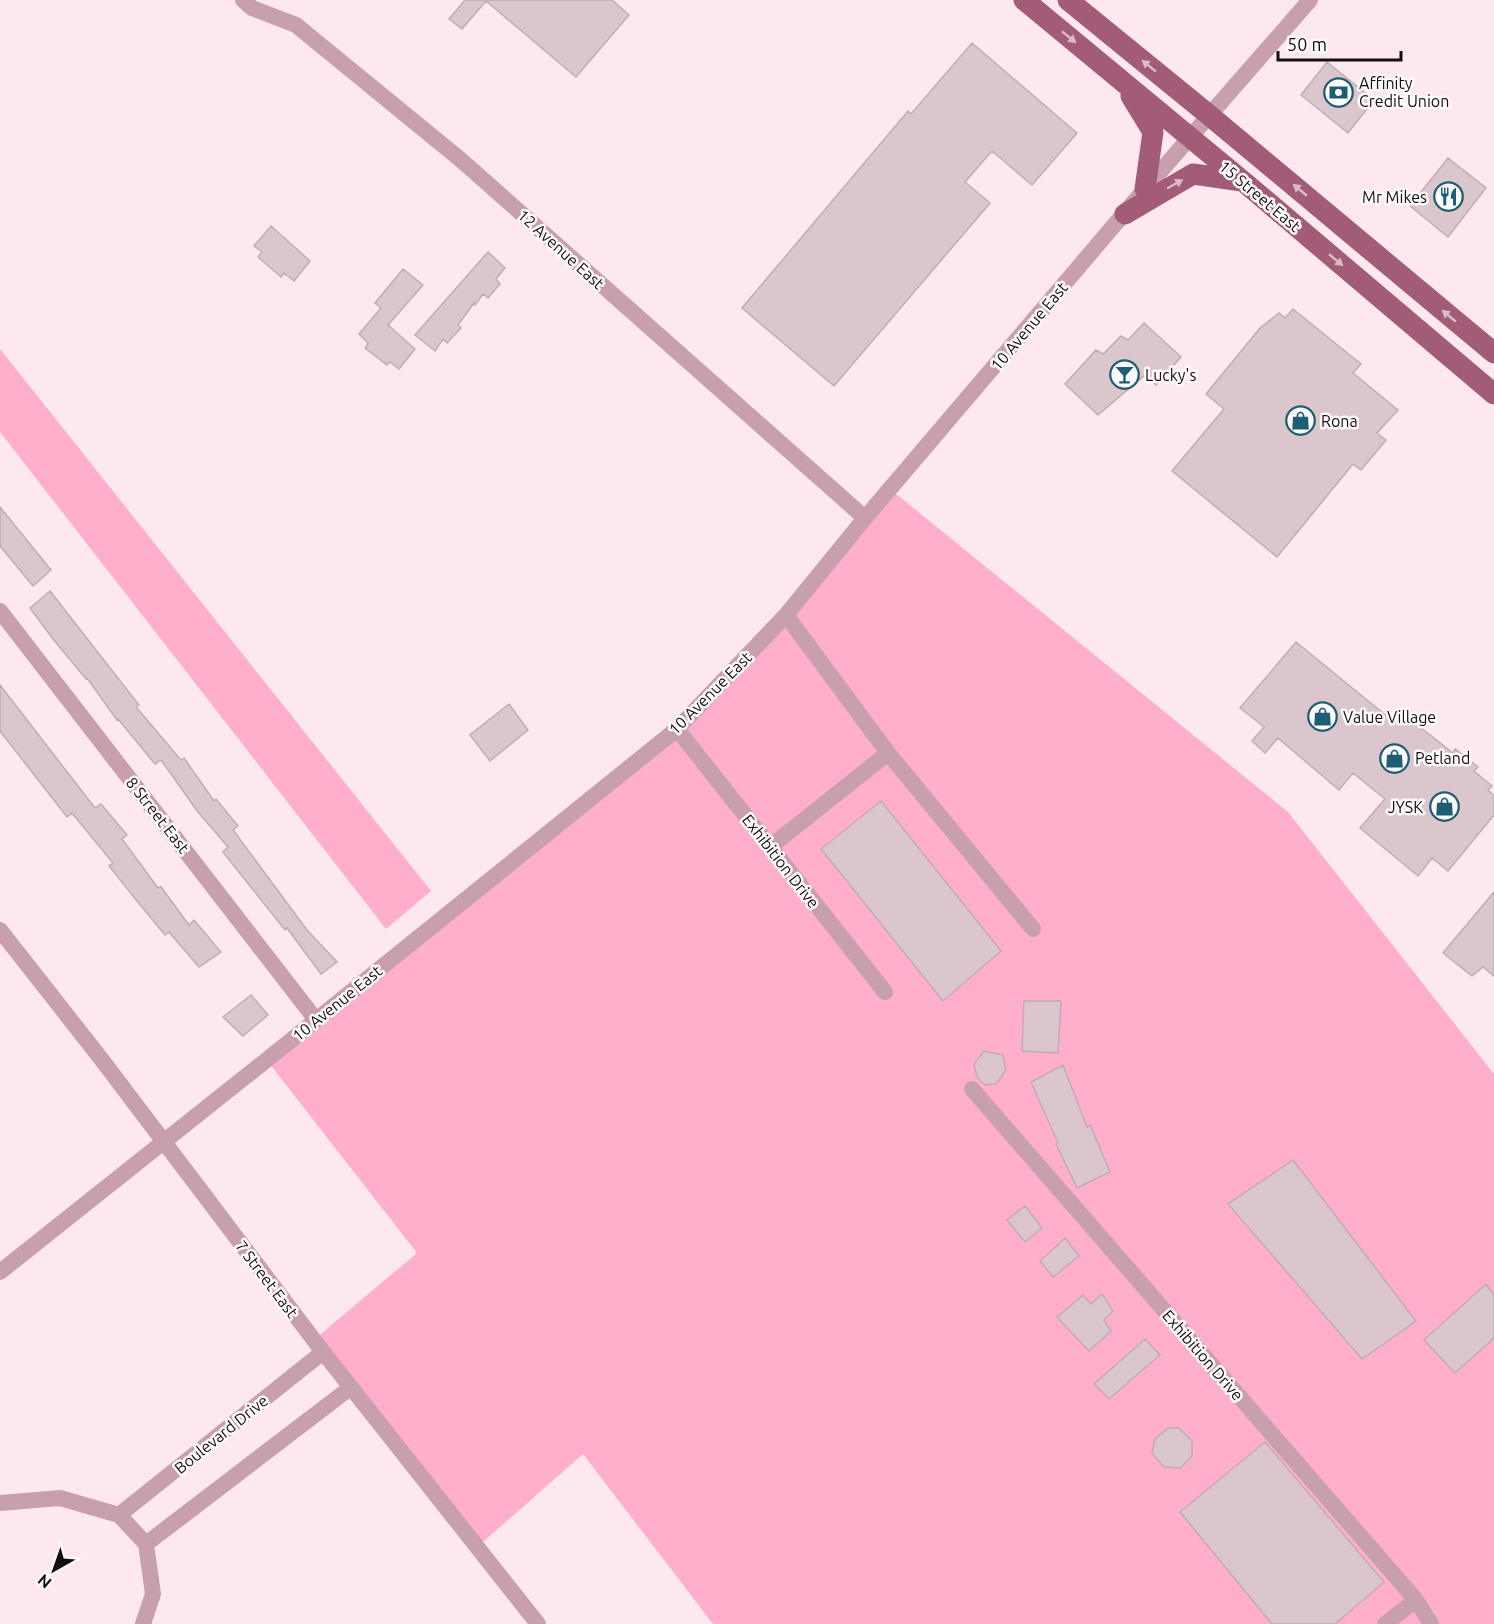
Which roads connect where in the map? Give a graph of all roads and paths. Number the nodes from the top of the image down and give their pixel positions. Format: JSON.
{"nodes":[{"id":1,"x":243,"y":0,"type":"edge"},
{"id":2,"x":1024,"y":0,"type":"edge"},
{"id":3,"x":1068,"y":0,"type":"edge"},
{"id":4,"x":1310,"y":0,"type":"edge"},
{"id":5,"x":1119,"y":78,"type":"junction"},
{"id":6,"x":1209,"y":115,"type":"junction"},
{"id":7,"x":1190,"y":138,"type":"junction"},
{"id":8,"x":1244,"y":182,"type":"junction"},
{"id":9,"x":1145,"y":189,"type":"junction"},
{"id":10,"x":1125,"y":214,"type":"junction"},
{"id":11,"x":1494,"y":353,"type":"edge"},
{"id":12,"x":1494,"y":394,"type":"edge"},
{"id":13,"x":865,"y":518,"type":"junction"},
{"id":14,"x":0,"y":611,"type":"edge"},
{"id":15,"x":786,"y":615,"type":"junction"},
{"id":16,"x":677,"y":729,"type":"junction"},
{"id":17,"x":888,"y":753,"type":"junction"},
{"id":18,"x":770,"y":847,"type":"junction"},
{"id":19,"x":1033,"y":929,"type":"dead end"},
{"id":20,"x":0,"y":930,"type":"edge"},
{"id":21,"x":885,"y":992,"type":"dead end"},
{"id":22,"x":316,"y":1020,"type":"junction"},
{"id":23,"x":972,"y":1089,"type":"dead end"},
{"id":24,"x":162,"y":1141,"type":"junction"},
{"id":25,"x":0,"y":1272,"type":"edge"},
{"id":26,"x":323,"y":1352,"type":"junction"},
{"id":27,"x":350,"y":1388,"type":"junction"},
{"id":28,"x":0,"y":1503,"type":"edge"},
{"id":29,"x":119,"y":1515,"type":"junction"},
{"id":30,"x":146,"y":1544,"type":"junction"},
{"id":31,"x":1416,"y":1599,"type":"junction"},
{"id":32,"x":143,"y":1624,"type":"edge"},
{"id":33,"x":538,"y":1624,"type":"edge"},
{"id":34,"x":1385,"y":1624,"type":"edge"},
{"id":35,"x":1431,"y":1624,"type":"edge"}],
"edges":[{"from":1,"to":13,"type":"street","name":"12 Avenue East"},
{"from":2,"to":5,"type":"main road","name":"15 Street East","one_way":true},
{"from":6,"to":3,"type":"main road","name":"15 Street East","one_way":true},
{"from":4,"to":6,"type":"street","name":"10 Avenue East"},
{"from":5,"to":7,"type":"main road","name":"15 Street East"},
{"from":5,"to":9,"type":"main road"},
{"from":6,"to":7,"type":"street","name":"10 Avenue East"},
{"from":11,"to":6,"type":"main road","name":"15 Street East","one_way":true},
{"from":7,"to":8,"type":"main road","name":"15 Street East"},
{"from":7,"to":9,"type":"street","name":"10 Avenue East"},
{"from":10,"to":8,"type":"main road","one_way":true},
{"from":8,"to":12,"type":"main road","name":"15 Street East","one_way":true},
{"from":9,"to":10,"type":"street","name":"10 Avenue East"},
{"from":10,"to":13,"type":"street","name":"10 Avenue East"},
{"from":13,"to":15,"type":"street","name":"10 Avenue East"},
{"from":14,"to":22,"type":"street","name":"8 Street East"},
{"from":15,"to":16,"type":"street","name":"10 Avenue East"},
{"from":15,"to":17,"type":"street"},
{"from":16,"to":18,"type":"street","name":"Exhibition Drive"},
{"from":16,"to":22,"type":"street","name":"10 Avenue East"},
{"from":17,"to":18,"type":"street"},
{"from":17,"to":19,"type":"street"},
{"from":18,"to":21,"type":"street","name":"Exhibition Drive"},
{"from":20,"to":24,"type":"street","name":"7 Street East"},
{"from":22,"to":24,"type":"street","name":"10 Avenue East"},
{"from":23,"to":31,"type":"street","name":"Exhibition Drive"},
{"from":24,"to":25,"type":"street","name":"10 Avenue East"},
{"from":24,"to":26,"type":"street","name":"7 Street East"},
{"from":26,"to":27,"type":"street","name":"7 Street East"},
{"from":26,"to":29,"type":"street","name":"Boulevard Drive"},
{"from":27,"to":30,"type":"street"},
{"from":27,"to":33,"type":"street","name":"7 Street East"},
{"from":28,"to":29,"type":"street"},
{"from":29,"to":30,"type":"street"},
{"from":30,"to":32,"type":"street"},
{"from":31,"to":34,"type":"street"},
{"from":31,"to":35,"type":"street","name":"Exhibition Drive"}]}
